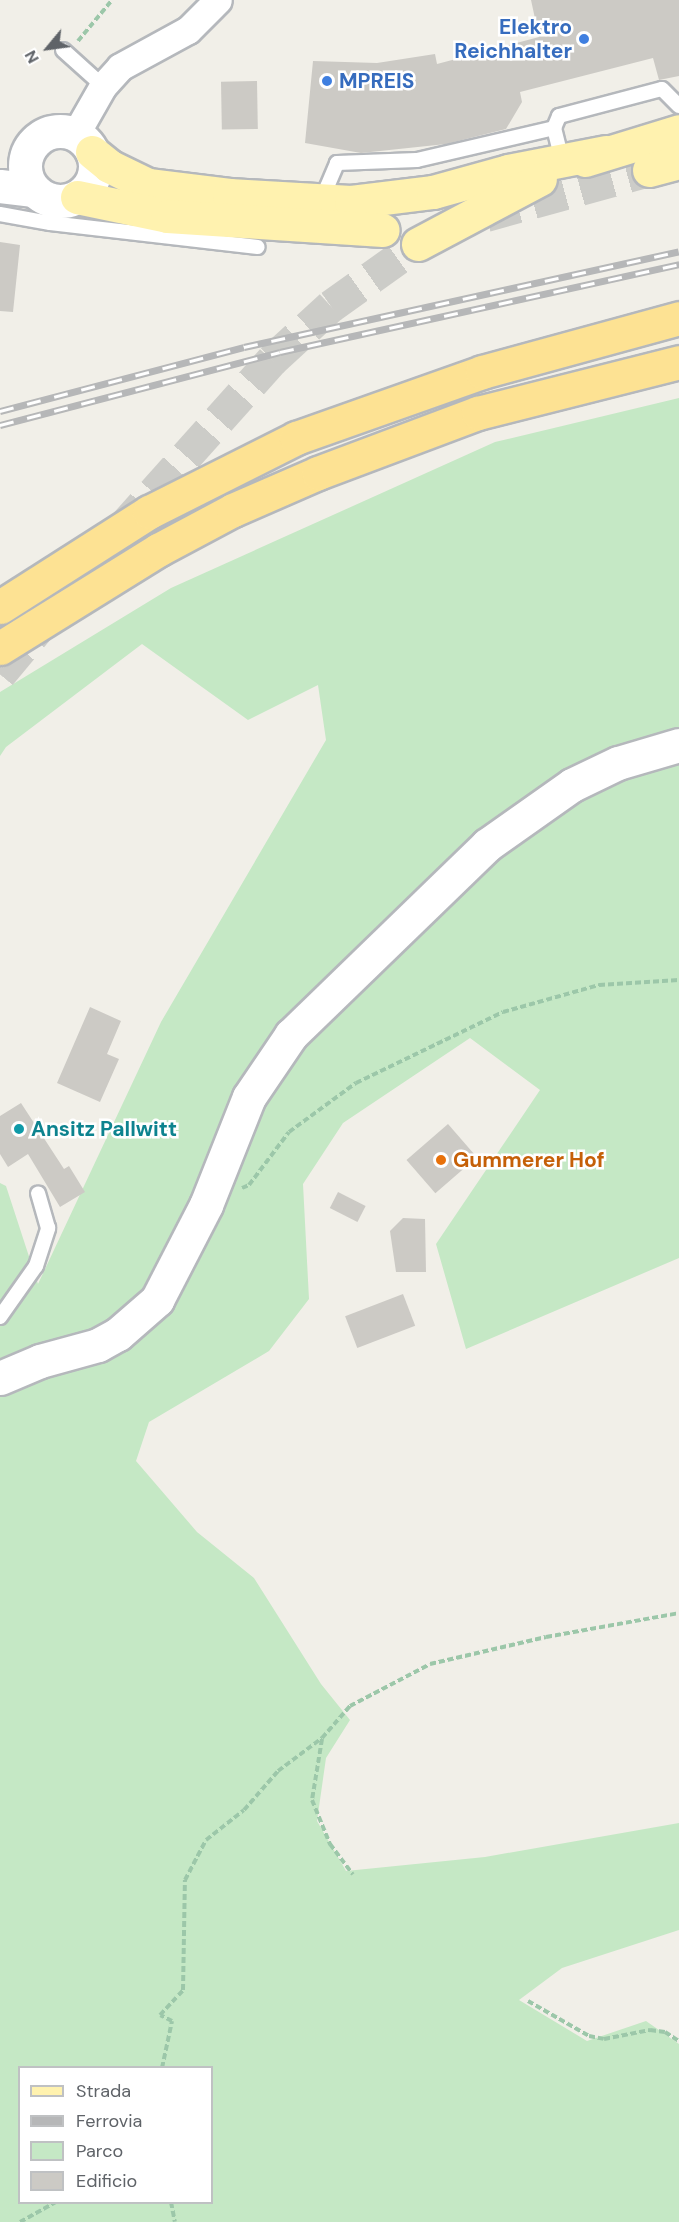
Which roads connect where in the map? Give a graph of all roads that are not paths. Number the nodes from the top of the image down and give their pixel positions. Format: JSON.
{"nodes":[{"id":1,"x":218,"y":0,"type":"edge"},
{"id":2,"x":65,"y":52,"type":"road end"},
{"id":3,"x":103,"y":86,"type":"junction"},
{"id":4,"x":679,"y":106,"type":"edge"},
{"id":5,"x":554,"y":128,"type":"junction"},
{"id":6,"x":679,"y":131,"type":"edge"},
{"id":7,"x":83,"y":143,"type":"junction"},
{"id":8,"x":606,"y":152,"type":"junction"},
{"id":9,"x":14,"y":158,"type":"edge"},
{"id":10,"x":562,"y":160,"type":"junction"},
{"id":11,"x":0,"y":186,"type":"edge"},
{"id":12,"x":327,"y":201,"type":"junction"},
{"id":13,"x":54,"y":203,"type":"junction"},
{"id":14,"x":0,"y":214,"type":"edge"},
{"id":15,"x":383,"y":230,"type":"dead end"},
{"id":16,"x":418,"y":244,"type":"tunnel mouth"},
{"id":17,"x":258,"y":247,"type":"dead end"},
{"id":18,"x":679,"y":318,"type":"edge"},
{"id":19,"x":679,"y":362,"type":"edge"},
{"id":20,"x":0,"y":607,"type":"edge"},
{"id":21,"x":0,"y":648,"type":"edge"},
{"id":22,"x":679,"y":745,"type":"edge"},
{"id":23,"x":38,"y":1193,"type":"dead end"},
{"id":24,"x":0,"y":1317,"type":"edge"},
{"id":25,"x":0,"y":1378,"type":"edge"}],
"edges":[{"from":1,"to":3,"type":"street"},
{"from":2,"to":3,"type":"lane"},
{"from":3,"to":7,"type":"street"},
{"from":4,"to":5,"type":"lane"},
{"from":5,"to":10,"type":"lane"},
{"from":5,"to":12,"type":"lane"},
{"from":6,"to":8,"type":"main road"},
{"from":7,"to":9,"type":"street"},
{"from":7,"to":12,"type":"main road"},
{"from":7,"to":13,"type":"street"},
{"from":8,"to":10,"type":"main road"},
{"from":8,"to":16,"type":"main road"},
{"from":9,"to":13,"type":"street"},
{"from":10,"to":12,"type":"main road"},
{"from":11,"to":13,"type":"street"},
{"from":13,"to":14,"type":"lane"},
{"from":13,"to":15,"type":"main road"},
{"from":13,"to":17,"type":"lane"},
{"from":18,"to":20,"type":"highway"},
{"from":19,"to":21,"type":"highway"},
{"from":22,"to":25,"type":"street"},
{"from":23,"to":24,"type":"lane"}]}
